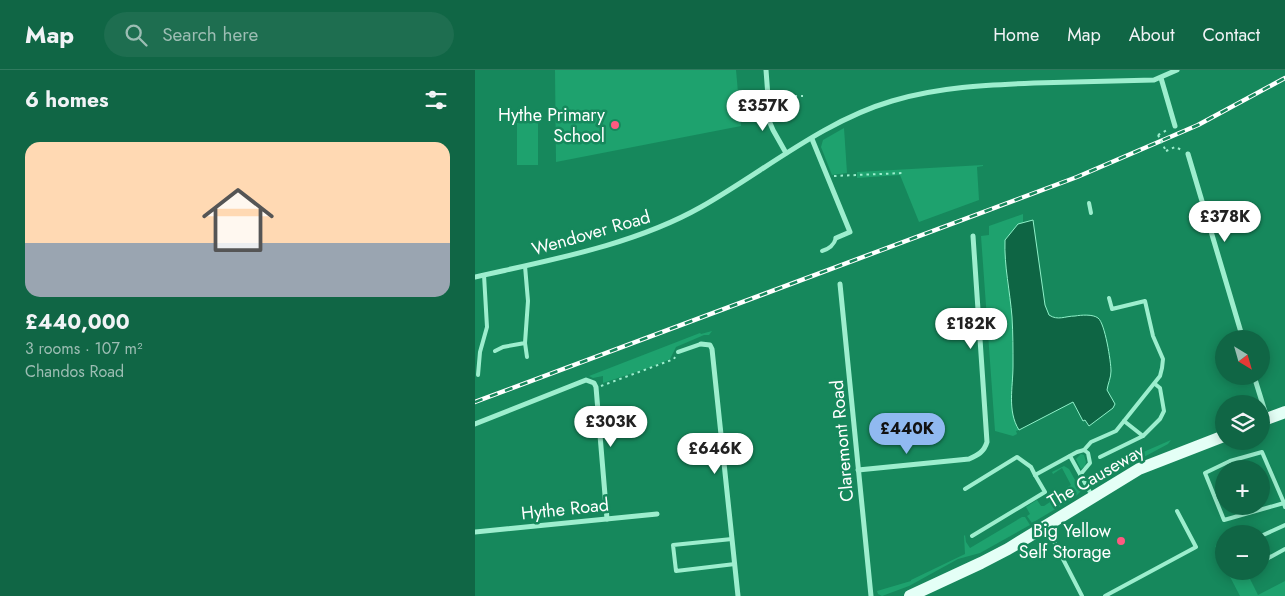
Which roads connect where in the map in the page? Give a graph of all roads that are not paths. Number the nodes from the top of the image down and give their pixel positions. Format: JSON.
{"nodes":[{"id":1,"x":766,"y":70,"type":"edge"},
{"id":2,"x":1177,"y":70,"type":"edge"},
{"id":3,"x":1161,"y":78,"type":"junction"},
{"id":4,"x":1175,"y":126,"type":"dead end"},
{"id":5,"x":812,"y":139,"type":"junction"},
{"id":6,"x":786,"y":153,"type":"junction"},
{"id":7,"x":1188,"y":154,"type":"dead end"},
{"id":8,"x":1089,"y":203,"type":"dead end"},
{"id":9,"x":1091,"y":213,"type":"dead end"},
{"id":10,"x":973,"y":236,"type":"dead end"},
{"id":11,"x":836,"y":238,"type":"joint"},
{"id":12,"x":821,"y":251,"type":"dead end"},
{"id":13,"x":525,"y":266,"type":"junction"},
{"id":14,"x":484,"y":275,"type":"junction"},
{"id":15,"x":475,"y":277,"type":"edge"},
{"id":16,"x":840,"y":284,"type":"dead end"},
{"id":17,"x":1109,"y":298,"type":"dead end"},
{"id":18,"x":1240,"y":330,"type":"edge"},
{"id":19,"x":525,"y":343,"type":"junction"},
{"id":20,"x":701,"y":344,"type":"joint"},
{"id":21,"x":495,"y":351,"type":"dead end"},
{"id":22,"x":678,"y":352,"type":"road end"},
{"id":23,"x":527,"y":357,"type":"dead end"},
{"id":24,"x":478,"y":375,"type":"dead end"},
{"id":25,"x":1155,"y":384,"type":"junction"},
{"id":26,"x":1285,"y":412,"type":"edge"},
{"id":27,"x":1270,"y":418,"type":"edge"},
{"id":28,"x":1124,"y":421,"type":"junction"},
{"id":29,"x":475,"y":424,"type":"edge"},
{"id":30,"x":1143,"y":436,"type":"junction"},
{"id":31,"x":1215,"y":439,"type":"edge"},
{"id":32,"x":1084,"y":450,"type":"junction"},
{"id":33,"x":1070,"y":456,"type":"junction"},
{"id":34,"x":1101,"y":456,"type":"dead end"},
{"id":35,"x":858,"y":470,"type":"junction"},
{"id":36,"x":1035,"y":475,"type":"junction"},
{"id":37,"x":1080,"y":475,"type":"junction"},
{"id":38,"x":965,"y":489,"type":"dead end"},
{"id":39,"x":1093,"y":496,"type":"junction"},
{"id":40,"x":1284,"y":505,"type":"edge"},
{"id":41,"x":1177,"y":511,"type":"dead end"},
{"id":42,"x":657,"y":514,"type":"dead end"},
{"id":43,"x":607,"y":519,"type":"junction"},
{"id":44,"x":1285,"y":525,"type":"edge"},
{"id":45,"x":1046,"y":526,"type":"junction"},
{"id":46,"x":475,"y":532,"type":"edge"},
{"id":47,"x":1270,"y":532,"type":"edge"},
{"id":48,"x":972,"y":536,"type":"dead end"},
{"id":49,"x":732,"y":539,"type":"junction"},
{"id":50,"x":1285,"y":549,"type":"edge"},
{"id":51,"x":1270,"y":557,"type":"edge"},
{"id":52,"x":735,"y":564,"type":"junction"},
{"id":53,"x":1080,"y":595,"type":"edge"},
{"id":54,"x":738,"y":596,"type":"edge"},
{"id":55,"x":871,"y":596,"type":"edge"},
{"id":56,"x":910,"y":596,"type":"edge"},
{"id":57,"x":1105,"y":596,"type":"edge"}],
"edges":[{"from":1,"to":6,"type":"street"},
{"from":2,"to":3,"type":"street"},
{"from":3,"to":4,"type":"street"},
{"from":3,"to":5,"type":"street","name":"Wendover Road"},
{"from":5,"to":6,"type":"street","name":"Wendover Road"},
{"from":5,"to":11,"type":"street"},
{"from":6,"to":13,"type":"street","name":"Wendover Road"},
{"from":7,"to":18,"type":"street"},
{"from":8,"to":9,"type":"lane"},
{"from":10,"to":35,"type":"street"},
{"from":11,"to":12,"type":"lane"},
{"from":13,"to":14,"type":"street","name":"Wendover Road"},
{"from":13,"to":19,"type":"lane"},
{"from":14,"to":15,"type":"street","name":"Wendover Road"},
{"from":14,"to":24,"type":"lane"},
{"from":16,"to":35,"type":"street","name":"Claremont Road"},
{"from":17,"to":25,"type":"lane"},
{"from":19,"to":21,"type":"lane"},
{"from":19,"to":23,"type":"lane"},
{"from":20,"to":22,"type":"lane"},
{"from":20,"to":49,"type":"street"},
{"from":25,"to":28,"type":"lane"},
{"from":25,"to":30,"type":"lane"},
{"from":26,"to":27,"type":"main road"},
{"from":28,"to":30,"type":"lane"},
{"from":28,"to":32,"type":"lane"},
{"from":29,"to":43,"type":"street"},
{"from":30,"to":34,"type":"lane"},
{"from":31,"to":39,"type":"main road","name":"The Causeway"},
{"from":32,"to":33,"type":"lane"},
{"from":32,"to":37,"type":"lane"},
{"from":33,"to":36,"type":"lane"},
{"from":33,"to":37,"type":"lane"},
{"from":35,"to":55,"type":"street","name":"Claremont Road"},
{"from":36,"to":38,"type":"lane"},
{"from":36,"to":48,"type":"lane"},
{"from":37,"to":39,"type":"lane"},
{"from":39,"to":45,"type":"main road","name":"The Causeway"},
{"from":40,"to":40,"type":"lane"},
{"from":41,"to":57,"type":"lane"},
{"from":42,"to":43,"type":"street","name":"Hythe Road"},
{"from":43,"to":46,"type":"street","name":"Hythe Road"},
{"from":44,"to":47,"type":"lane"},
{"from":45,"to":53,"type":"lane"},
{"from":45,"to":56,"type":"main road","name":"The Causeway"},
{"from":49,"to":52,"type":"street"},
{"from":49,"to":52,"type":"lane"},
{"from":50,"to":51,"type":"lane"},
{"from":52,"to":54,"type":"street"}]}
